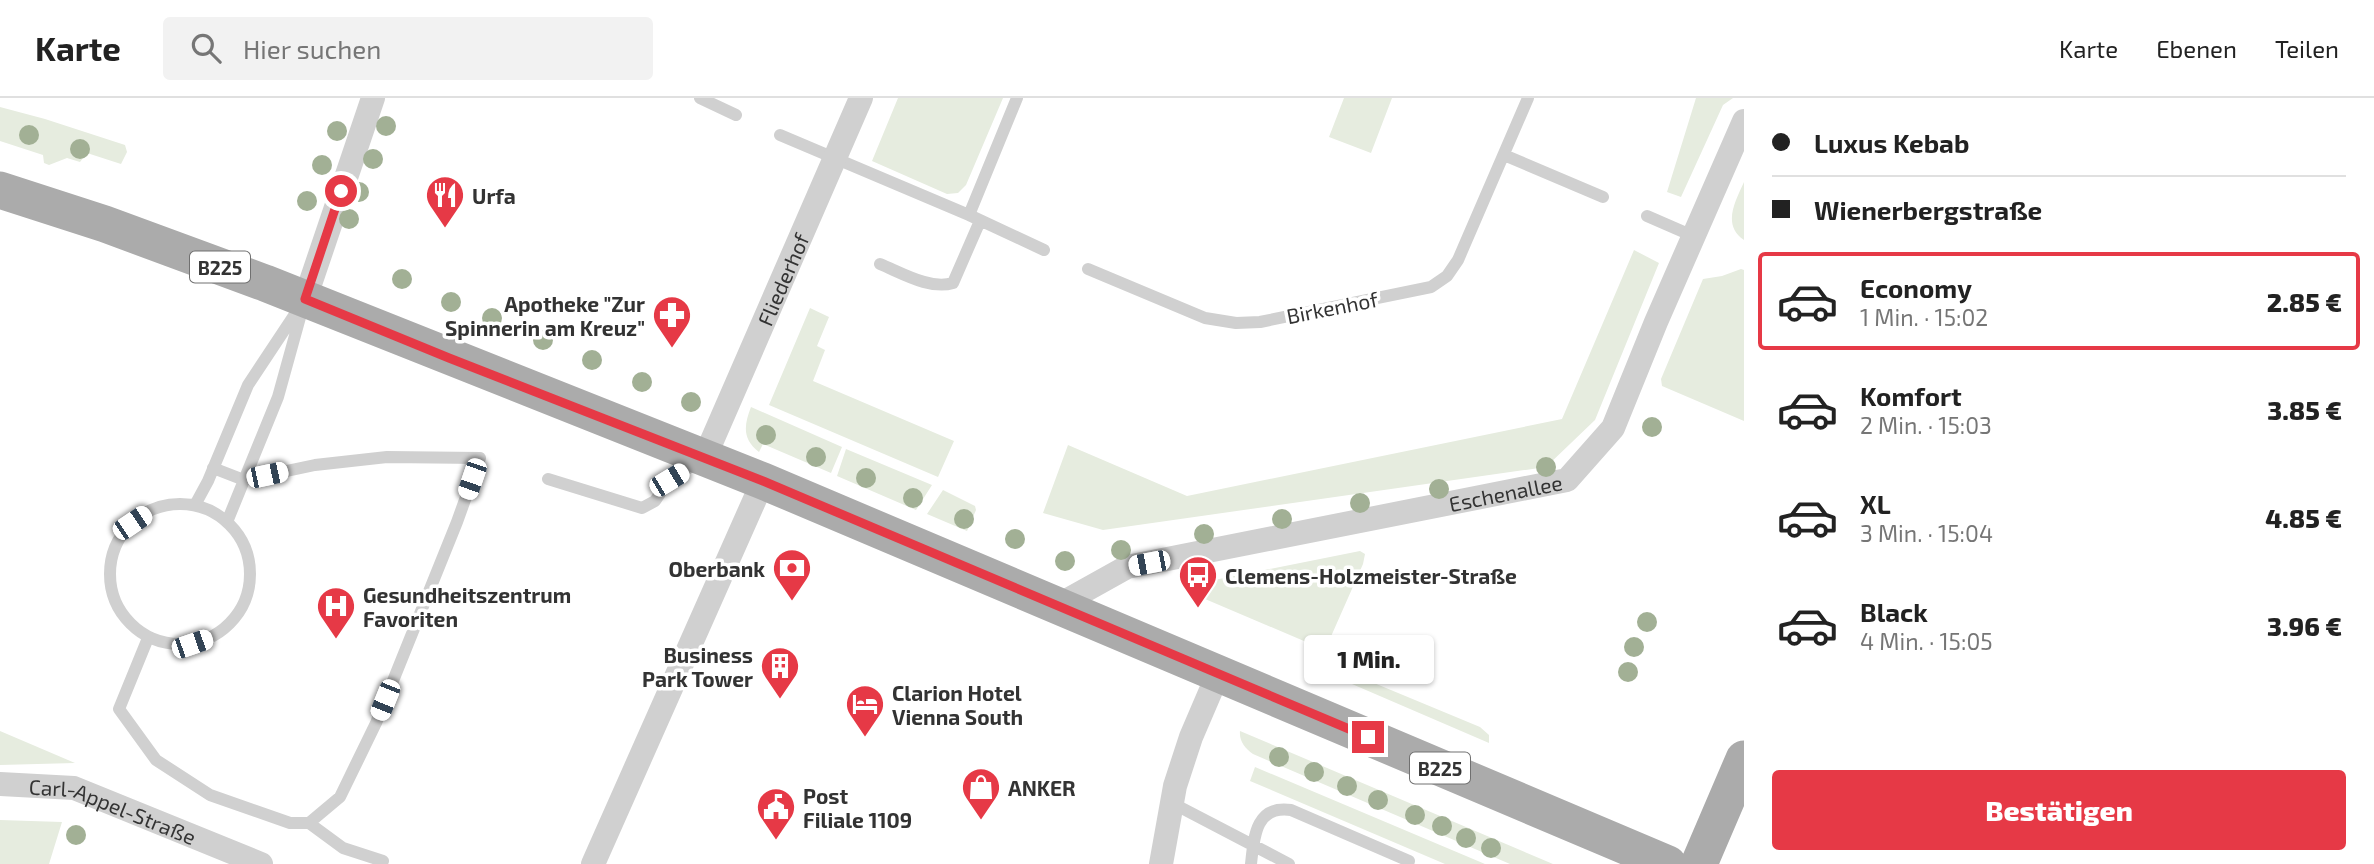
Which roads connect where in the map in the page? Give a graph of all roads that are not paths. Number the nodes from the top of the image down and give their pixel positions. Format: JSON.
{"nodes":[{"id":1,"x":373,"y":98,"type":"edge"},
{"id":2,"x":700,"y":98,"type":"edge"},
{"id":3,"x":861,"y":98,"type":"edge"},
{"id":4,"x":1017,"y":98,"type":"edge"},
{"id":5,"x":1528,"y":98,"type":"edge"},
{"id":6,"x":736,"y":115,"type":"dead end"},
{"id":7,"x":1744,"y":121,"type":"edge"},
{"id":8,"x":780,"y":135,"type":"dead end"},
{"id":9,"x":1504,"y":155,"type":"junction"},
{"id":10,"x":835,"y":158,"type":"junction"},
{"id":11,"x":0,"y":190,"type":"edge"},
{"id":12,"x":1603,"y":197,"type":"dead end"},
{"id":13,"x":1647,"y":216,"type":"dead end"},
{"id":14,"x":975,"y":218,"type":"junction"},
{"id":15,"x":1693,"y":236,"type":"junction"},
{"id":16,"x":1044,"y":250,"type":"dead end"},
{"id":17,"x":880,"y":264,"type":"dead end"},
{"id":18,"x":1088,"y":269,"type":"dead end"},
{"id":19,"x":305,"y":299,"type":"junction"},
{"id":20,"x":704,"y":459,"type":"junction"},
{"id":21,"x":214,"y":468,"type":"junction"},
{"id":22,"x":548,"y":479,"type":"dead end"},
{"id":23,"x":244,"y":480,"type":"junction"},
{"id":24,"x":763,"y":481,"type":"junction"},
{"id":25,"x":195,"y":505,"type":"junction"},
{"id":26,"x":228,"y":522,"type":"junction"},
{"id":27,"x":1057,"y":606,"type":"junction"},
{"id":28,"x":148,"y":638,"type":"junction"},
{"id":29,"x":1218,"y":674,"type":"junction"},
{"id":30,"x":1744,"y":759,"type":"edge"},
{"id":31,"x":0,"y":784,"type":"edge"},
{"id":32,"x":1172,"y":803,"type":"junction"},
{"id":33,"x":309,"y":823,"type":"junction"},
{"id":34,"x":1254,"y":844,"type":"junction"},
{"id":35,"x":246,"y":861,"type":"edge"},
{"id":36,"x":383,"y":861,"type":"dead end"},
{"id":37,"x":1409,"y":861,"type":"dead end"},
{"id":38,"x":593,"y":864,"type":"edge"},
{"id":39,"x":1161,"y":864,"type":"edge"},
{"id":40,"x":1251,"y":864,"type":"edge"},
{"id":41,"x":1289,"y":864,"type":"edge"},
{"id":42,"x":1668,"y":864,"type":"edge"},
{"id":43,"x":1699,"y":864,"type":"edge"}],
"edges":[{"from":1,"to":19,"type":"street"},
{"from":2,"to":6,"type":"lane"},
{"from":3,"to":10,"type":"street","name":"Fliederhof"},
{"from":4,"to":14,"type":"lane"},
{"from":5,"to":9,"type":"lane","name":"Birkenhof"},
{"from":7,"to":15,"type":"street","name":"Eschenallee"},
{"from":8,"to":10,"type":"lane"},
{"from":9,"to":12,"type":"lane"},
{"from":9,"to":18,"type":"lane","name":"Birkenhof"},
{"from":10,"to":14,"type":"lane"},
{"from":10,"to":20,"type":"street","name":"Fliederhof"},
{"from":11,"to":19,"type":"main road","number":"B225"},
{"from":13,"to":15,"type":"lane"},
{"from":14,"to":16,"type":"lane"},
{"from":14,"to":17,"type":"lane"},
{"from":15,"to":27,"type":"street","name":"Eschenallee"},
{"from":19,"to":20,"type":"main road","number":"B225"},
{"from":19,"to":21,"type":"lane"},
{"from":19,"to":23,"type":"lane"},
{"from":20,"to":22,"type":"lane"},
{"from":20,"to":24,"type":"main road","number":"B225"},
{"from":21,"to":23,"type":"lane"},
{"from":21,"to":25,"type":"lane"},
{"from":23,"to":26,"type":"lane"},
{"from":23,"to":33,"type":"lane"},
{"from":24,"to":27,"type":"main road","number":"B225"},
{"from":24,"to":38,"type":"street"},
{"from":25,"to":26,"type":"lane"},
{"from":25,"to":28,"type":"lane"},
{"from":26,"to":28,"type":"lane"},
{"from":27,"to":29,"type":"main road","number":"B225"},
{"from":28,"to":33,"type":"lane"},
{"from":29,"to":32,"type":"street"},
{"from":29,"to":42,"type":"main road","number":"B225"},
{"from":30,"to":43,"type":"main road"},
{"from":31,"to":35,"type":"street","name":"Carl-Appel-Straße"},
{"from":32,"to":34,"type":"lane"},
{"from":32,"to":39,"type":"street"},
{"from":33,"to":36,"type":"lane"},
{"from":34,"to":37,"type":"lane"},
{"from":34,"to":40,"type":"lane"},
{"from":34,"to":41,"type":"lane"}]}
